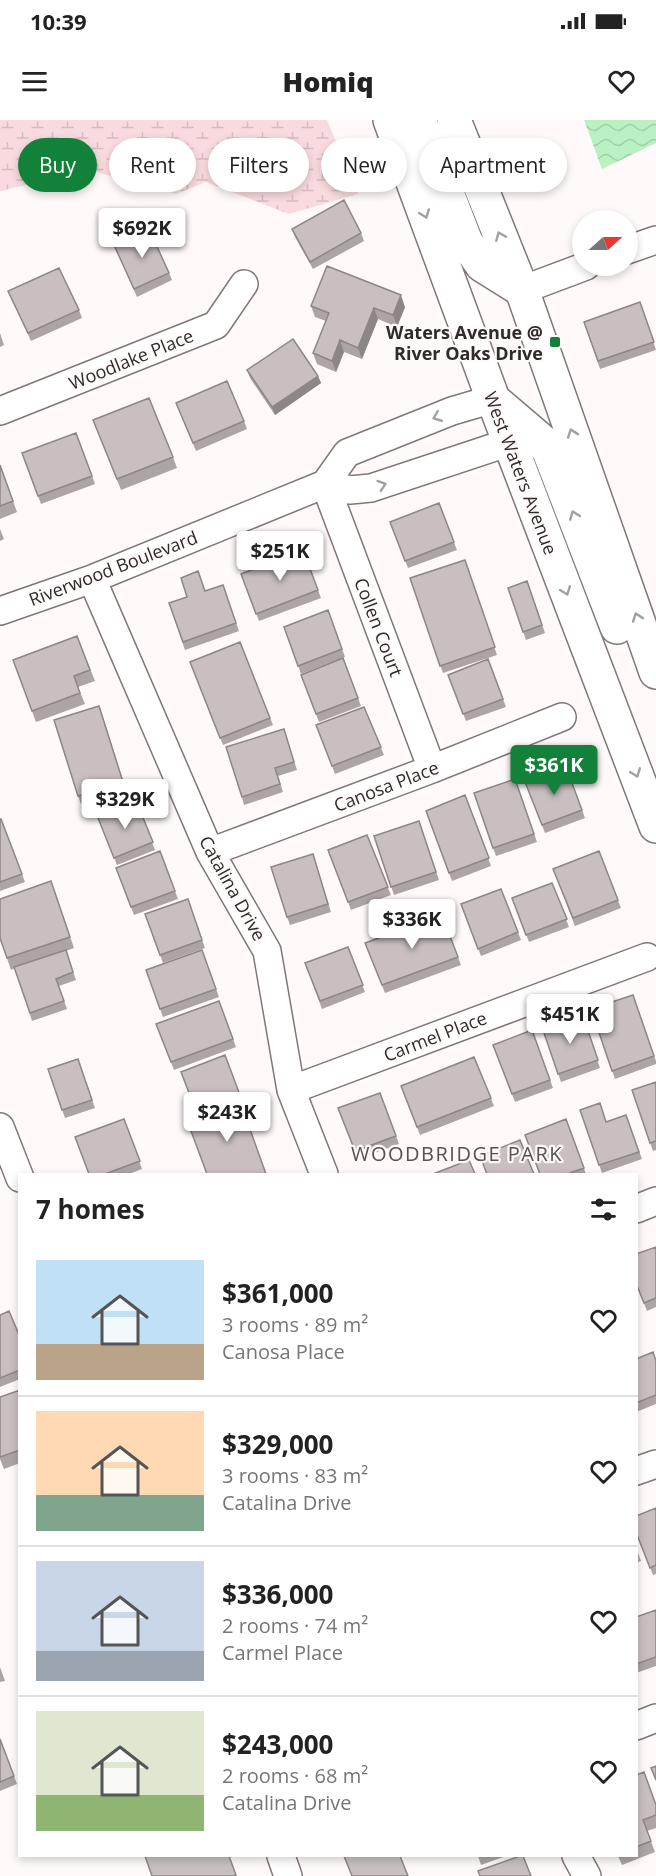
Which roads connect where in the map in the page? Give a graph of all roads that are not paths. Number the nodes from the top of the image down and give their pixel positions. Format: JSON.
{"nodes":[{"id":1,"x":390,"y":120,"type":"edge"},
{"id":2,"x":419,"y":120,"type":"edge"},
{"id":3,"x":454,"y":120,"type":"edge"},
{"id":4,"x":656,"y":240,"type":"edge"},
{"id":5,"x":638,"y":246,"type":"edge"},
{"id":6,"x":572,"y":271,"type":"edge"},
{"id":7,"x":244,"y":284,"type":"dead end"},
{"id":8,"x":522,"y":290,"type":"junction"},
{"id":9,"x":493,"y":399,"type":"junction"},
{"id":10,"x":0,"y":411,"type":"edge"},
{"id":11,"x":510,"y":442,"type":"junction"},
{"id":12,"x":325,"y":484,"type":"junction"},
{"id":13,"x":92,"y":579,"type":"junction"},
{"id":14,"x":0,"y":611,"type":"edge"},
{"id":15,"x":656,"y":672,"type":"edge"},
{"id":16,"x":656,"y":677,"type":"edge"},
{"id":17,"x":562,"y":717,"type":"dead end"},
{"id":18,"x":432,"y":769,"type":"junction"},
{"id":19,"x":656,"y":826,"type":"edge"},
{"id":20,"x":210,"y":852,"type":"junction"},
{"id":21,"x":647,"y":957,"type":"dead end"},
{"id":22,"x":291,"y":1090,"type":"junction"},
{"id":23,"x":0,"y":1127,"type":"edge"},
{"id":24,"x":18,"y":1173,"type":"edge"},
{"id":25,"x":324,"y":1173,"type":"edge"},
{"id":26,"x":656,"y":1201,"type":"edge"},
{"id":27,"x":638,"y":1208,"type":"edge"},
{"id":28,"x":656,"y":1464,"type":"edge"},
{"id":29,"x":638,"y":1470,"type":"edge"},
{"id":30,"x":656,"y":1718,"type":"edge"},
{"id":31,"x":638,"y":1725,"type":"edge"},
{"id":32,"x":280,"y":1857,"type":"edge"},
{"id":33,"x":577,"y":1857,"type":"edge"},
{"id":34,"x":288,"y":1876,"type":"edge"},
{"id":35,"x":587,"y":1876,"type":"edge"}],
"edges":[{"from":1,"to":9,"type":"main road","name":"West Waters Avenue","one_way":true},
{"from":2,"to":8,"type":"main road"},
{"from":8,"to":3,"type":"main road","one_way":true},
{"from":4,"to":5,"type":"street"},
{"from":6,"to":8,"type":"street"},
{"from":7,"to":10,"type":"street","name":"Woodlake Place"},
{"from":15,"to":8,"type":"main road","one_way":true},
{"from":9,"to":11,"type":"main road","name":"West Waters Avenue"},
{"from":9,"to":12,"type":"street","one_way":true},
{"from":16,"to":9,"type":"main road","one_way":true},
{"from":12,"to":11,"type":"street","one_way":true},
{"from":11,"to":19,"type":"main road","name":"West Waters Avenue","one_way":true},
{"from":12,"to":13,"type":"street","name":"Riverwood Boulevard"},
{"from":12,"to":18,"type":"street","name":"Collen Court"},
{"from":13,"to":14,"type":"street","name":"Riverwood Boulevard"},
{"from":13,"to":20,"type":"street","name":"Catalina Drive"},
{"from":17,"to":18,"type":"street","name":"Canosa Place"},
{"from":18,"to":20,"type":"street","name":"Canosa Place"},
{"from":20,"to":22,"type":"street","name":"Catalina Drive"},
{"from":21,"to":22,"type":"street","name":"Carmel Place"},
{"from":22,"to":25,"type":"street","name":"Catalina Drive"},
{"from":23,"to":24,"type":"street"},
{"from":26,"to":27,"type":"street"},
{"from":28,"to":29,"type":"street"},
{"from":30,"to":31,"type":"street"},
{"from":32,"to":34,"type":"street"},
{"from":33,"to":35,"type":"street"}]}
